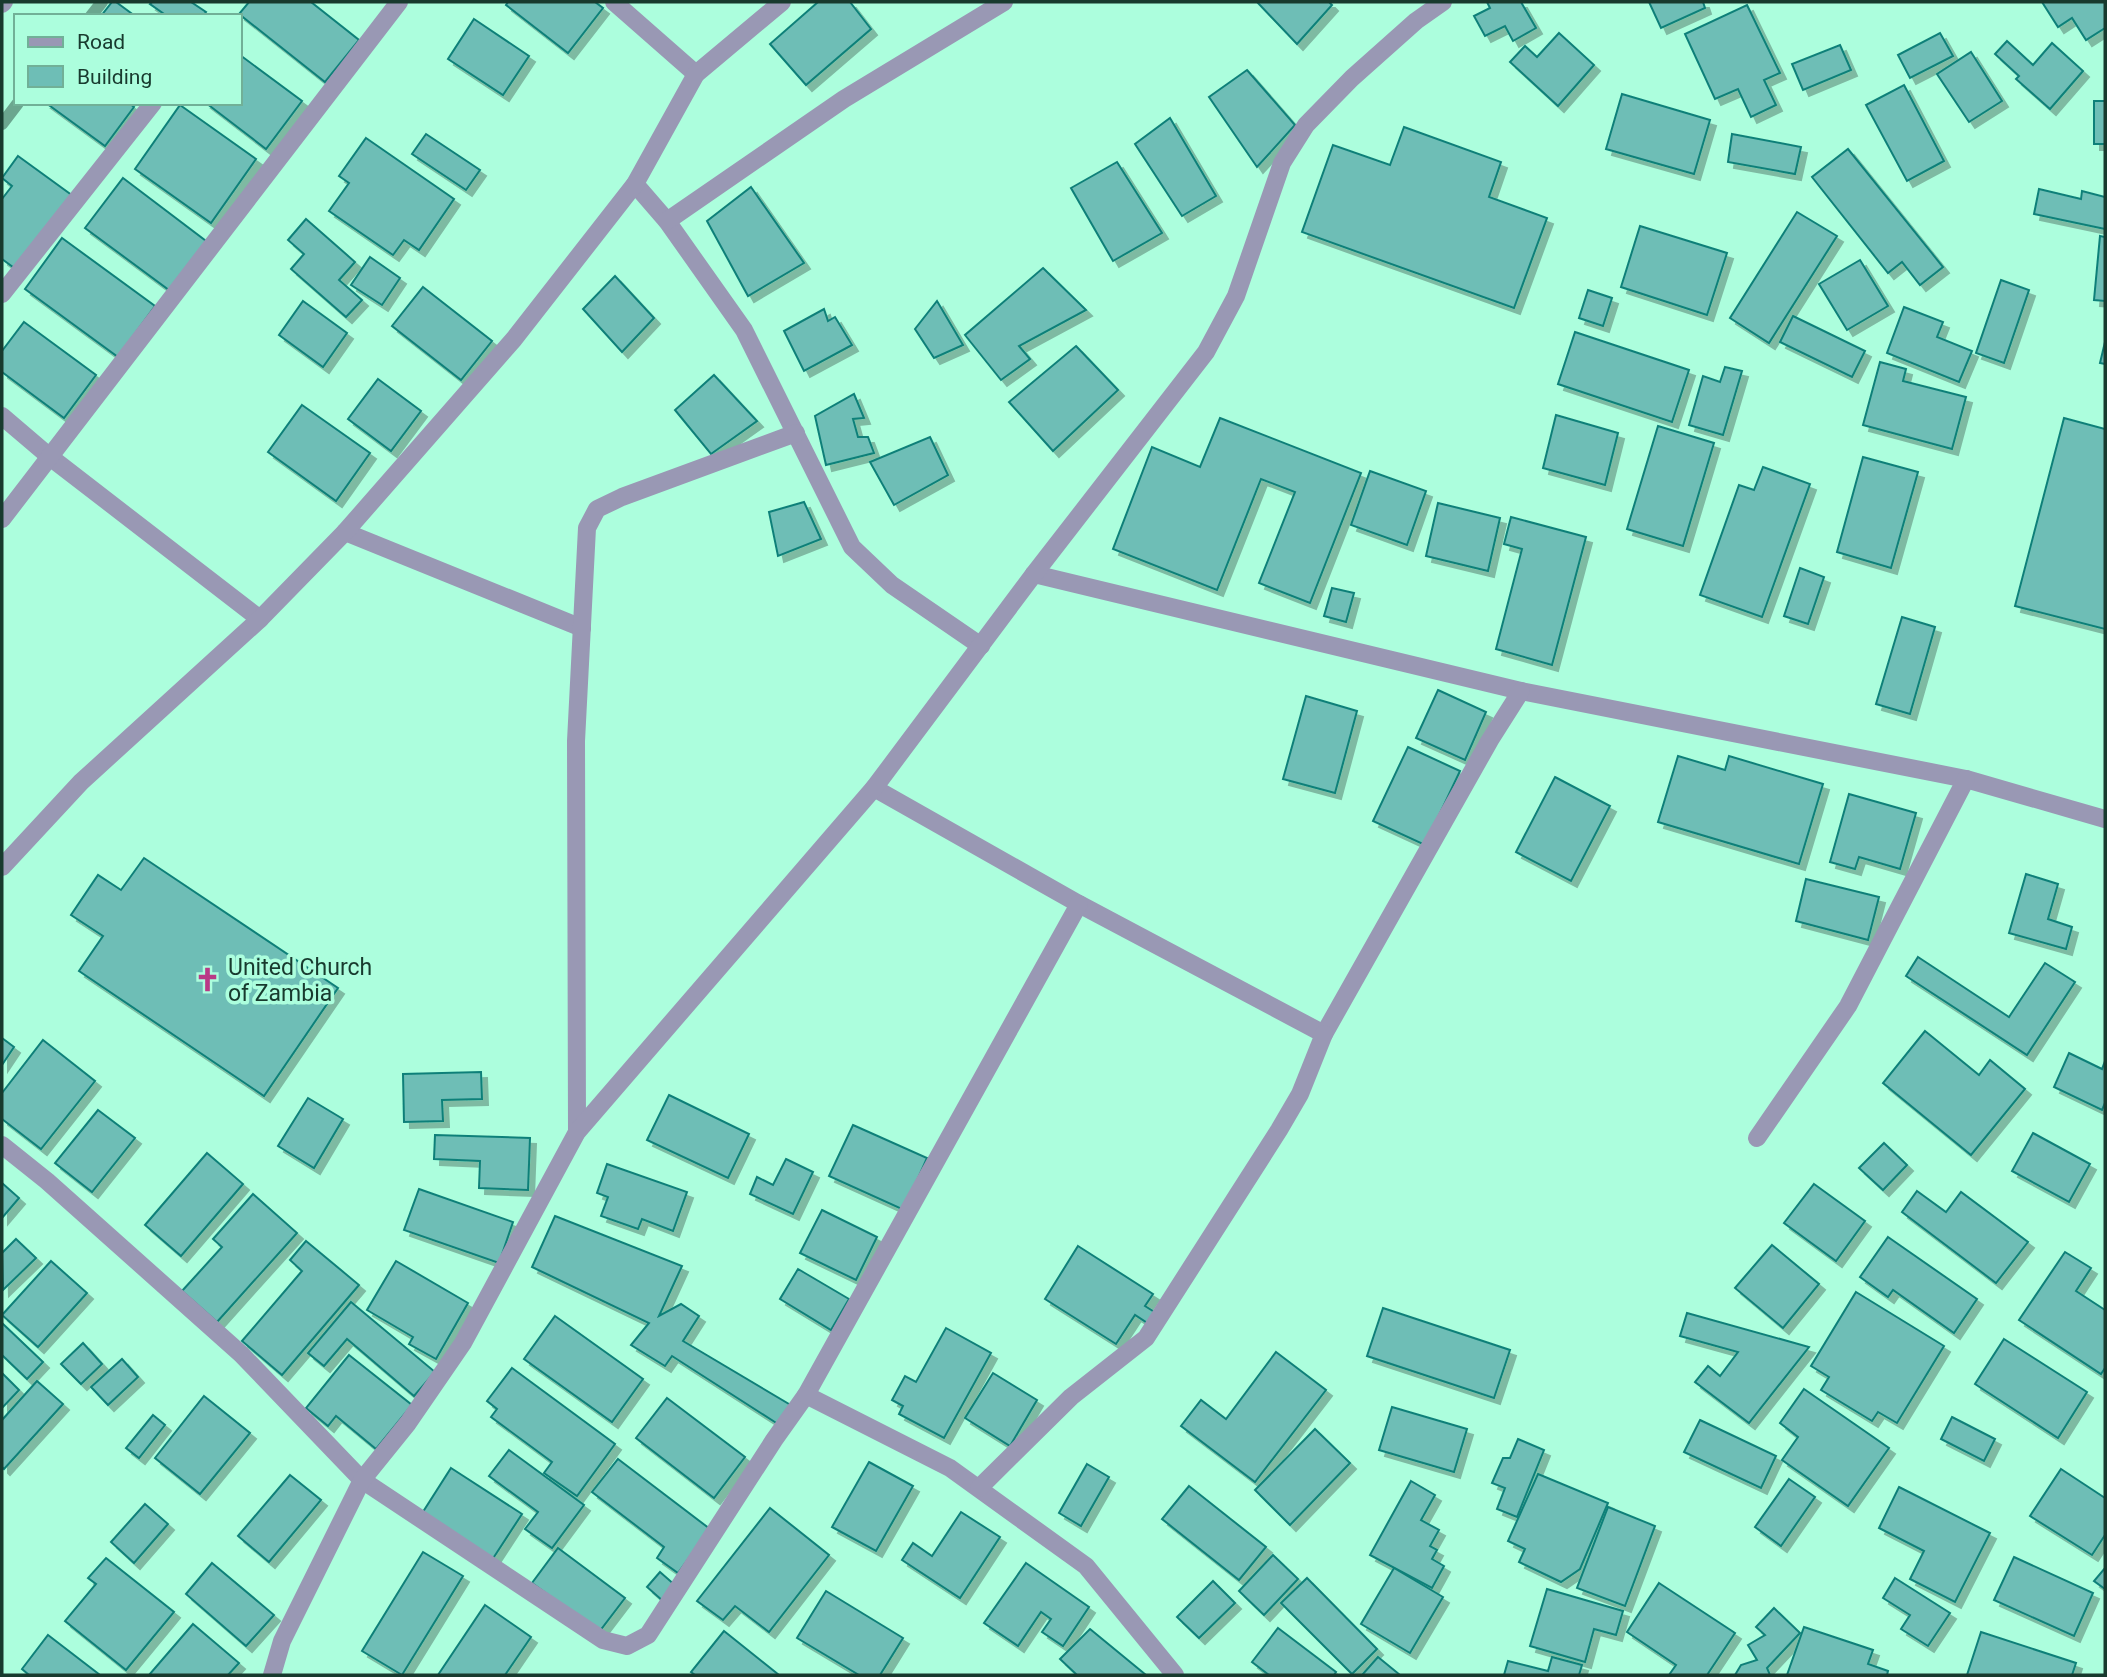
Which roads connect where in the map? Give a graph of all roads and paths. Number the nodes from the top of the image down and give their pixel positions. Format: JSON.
{"nodes":[{"id":1,"x":399,"y":2,"type":"edge"},
{"id":2,"x":614,"y":2,"type":"edge"},
{"id":3,"x":782,"y":2,"type":"edge"},
{"id":4,"x":1004,"y":2,"type":"edge"},
{"id":5,"x":1443,"y":2,"type":"edge"},
{"id":6,"x":696,"y":74,"type":"junction"},
{"id":7,"x":151,"y":105,"type":"edge"},
{"id":8,"x":635,"y":184,"type":"junction"},
{"id":9,"x":667,"y":221,"type":"junction"},
{"id":10,"x":2,"y":295,"type":"edge"},
{"id":11,"x":2,"y":416,"type":"edge"},
{"id":12,"x":796,"y":433,"type":"junction"},
{"id":13,"x":50,"y":457,"type":"junction"},
{"id":14,"x":2,"y":519,"type":"edge"},
{"id":15,"x":345,"y":532,"type":"junction"},
{"id":16,"x":1034,"y":574,"type":"junction"},
{"id":17,"x":260,"y":619,"type":"junction"},
{"id":18,"x":582,"y":628,"type":"junction"},
{"id":19,"x":981,"y":646,"type":"junction"},
{"id":20,"x":1521,"y":691,"type":"junction"},
{"id":21,"x":1966,"y":779,"type":"junction"},
{"id":22,"x":874,"y":788,"type":"junction"},
{"id":23,"x":2105,"y":819,"type":"edge"},
{"id":24,"x":2,"y":867,"type":"edge"},
{"id":25,"x":1079,"y":904,"type":"junction"},
{"id":26,"x":1324,"y":1034,"type":"junction"},
{"id":27,"x":577,"y":1132,"type":"junction"},
{"id":28,"x":1757,"y":1138,"type":"dead end"},
{"id":29,"x":2,"y":1145,"type":"edge"},
{"id":30,"x":806,"y":1395,"type":"junction"},
{"id":31,"x":362,"y":1480,"type":"junction"},
{"id":32,"x":979,"y":1488,"type":"junction"},
{"id":33,"x":272,"y":1675,"type":"edge"},
{"id":34,"x":1175,"y":1675,"type":"edge"}],
"edges":[{"from":1,"to":13,"type":"street"},
{"from":2,"to":6,"type":"street"},
{"from":3,"to":6,"type":"street"},
{"from":4,"to":9,"type":"street"},
{"from":5,"to":16,"type":"street"},
{"from":6,"to":8,"type":"street"},
{"from":7,"to":10,"type":"street"},
{"from":8,"to":9,"type":"street"},
{"from":8,"to":15,"type":"street"},
{"from":9,"to":12,"type":"street"},
{"from":11,"to":13,"type":"street"},
{"from":12,"to":18,"type":"street"},
{"from":12,"to":19,"type":"street"},
{"from":13,"to":14,"type":"street"},
{"from":13,"to":17,"type":"street"},
{"from":15,"to":17,"type":"street"},
{"from":15,"to":18,"type":"street"},
{"from":16,"to":19,"type":"street"},
{"from":16,"to":20,"type":"street"},
{"from":17,"to":24,"type":"street"},
{"from":18,"to":27,"type":"street"},
{"from":19,"to":22,"type":"street"},
{"from":20,"to":21,"type":"street"},
{"from":20,"to":26,"type":"street"},
{"from":21,"to":23,"type":"street"},
{"from":21,"to":28,"type":"street"},
{"from":22,"to":25,"type":"street"},
{"from":22,"to":27,"type":"street"},
{"from":25,"to":26,"type":"street"},
{"from":25,"to":30,"type":"street"},
{"from":26,"to":32,"type":"street"},
{"from":27,"to":31,"type":"street"},
{"from":29,"to":31,"type":"street"},
{"from":30,"to":31,"type":"street"},
{"from":30,"to":32,"type":"street"},
{"from":31,"to":33,"type":"street"},
{"from":32,"to":34,"type":"street"}]}
